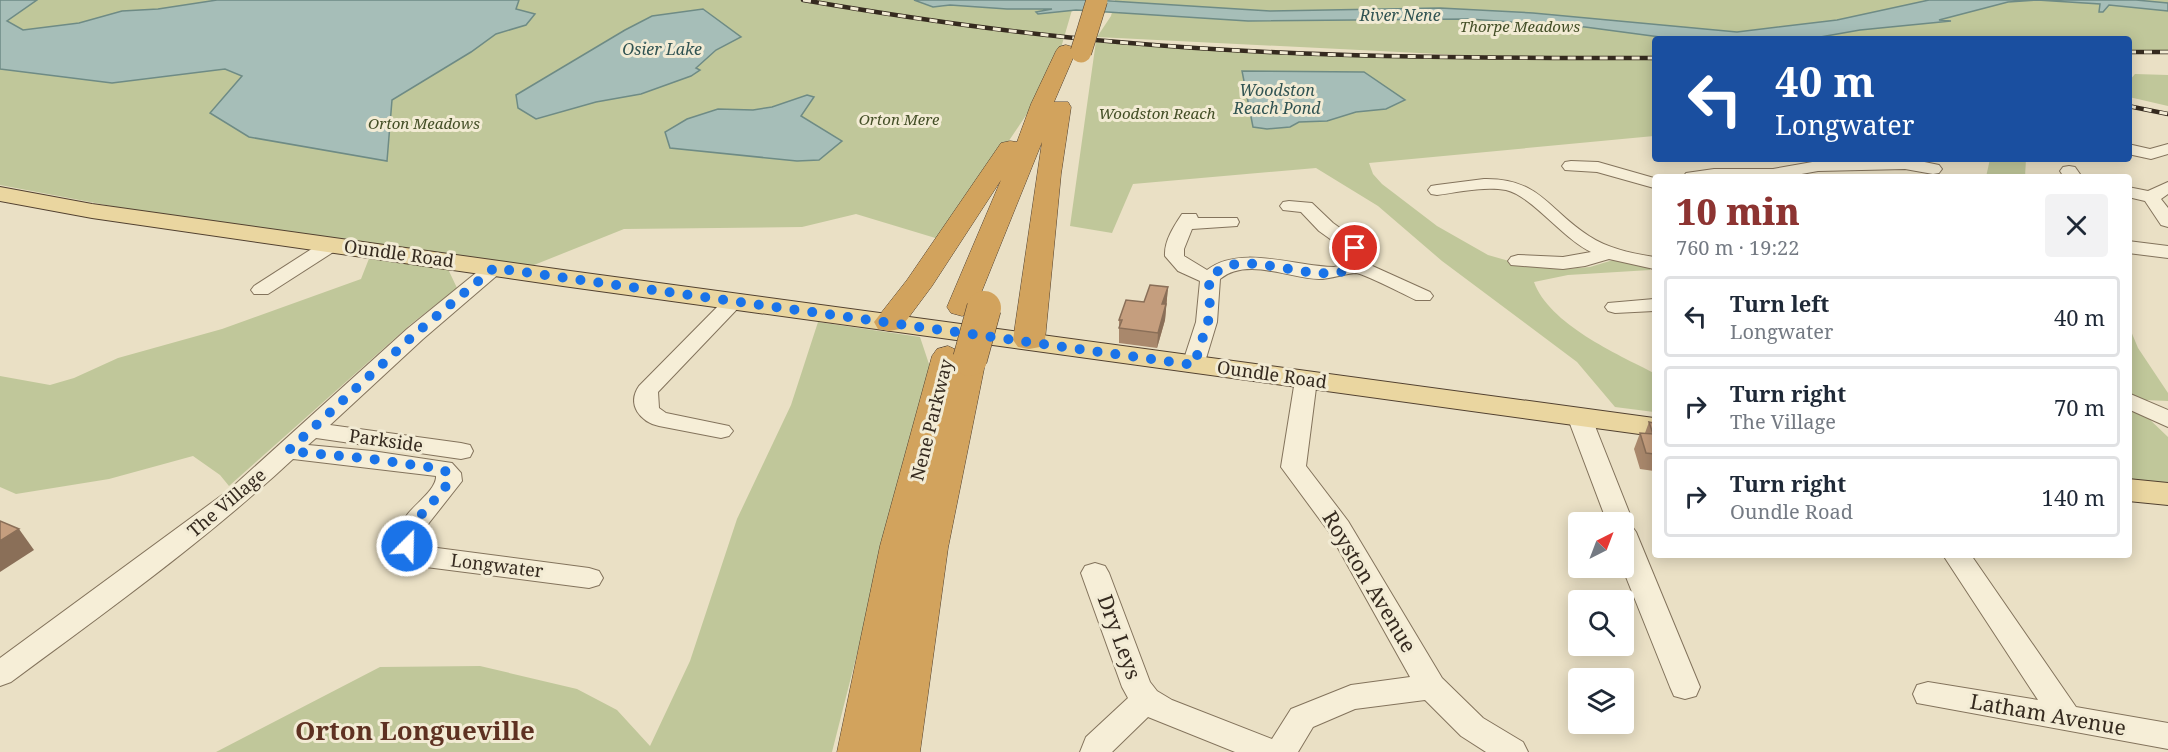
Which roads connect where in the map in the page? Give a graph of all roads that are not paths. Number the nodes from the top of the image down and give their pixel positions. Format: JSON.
{"nodes":[{"id":1,"x":1084,"y":0,"type":"edge"},
{"id":2,"x":1097,"y":0,"type":"edge"},
{"id":3,"x":1074,"y":51,"type":"junction"},
{"id":4,"x":1051,"y":105,"type":"junction"},
{"id":5,"x":2168,"y":149,"type":"edge"},
{"id":6,"x":2132,"y":150,"type":"edge"},
{"id":7,"x":2151,"y":154,"type":"junction"},
{"id":8,"x":1820,"y":162,"type":"edge"},
{"id":9,"x":1907,"y":162,"type":"edge"},
{"id":10,"x":2168,"y":164,"type":"edge"},
{"id":11,"x":1570,"y":166,"type":"dead end"},
{"id":12,"x":1933,"y":169,"type":"dead end"},
{"id":13,"x":1714,"y":174,"type":"edge"},
{"id":14,"x":1773,"y":174,"type":"edge"},
{"id":15,"x":1773,"y":174,"type":"edge"},
{"id":16,"x":1652,"y":182,"type":"edge"},
{"id":17,"x":2168,"y":187,"type":"edge"},
{"id":18,"x":1437,"y":190,"type":"dead end"},
{"id":19,"x":2132,"y":193,"type":"edge"},
{"id":20,"x":0,"y":194,"type":"edge"},
{"id":21,"x":2151,"y":197,"type":"junction"},
{"id":22,"x":1289,"y":206,"type":"dead end"},
{"id":23,"x":2168,"y":221,"type":"edge"},
{"id":24,"x":1230,"y":222,"type":"dead end"},
{"id":25,"x":331,"y":245,"type":"junction"},
{"id":26,"x":2132,"y":248,"type":"edge"},
{"id":27,"x":2168,"y":252,"type":"edge"},
{"id":28,"x":1606,"y":253,"type":"junction"},
{"id":29,"x":1518,"y":261,"type":"dead end"},
{"id":30,"x":1652,"y":263,"type":"edge"},
{"id":31,"x":1356,"y":266,"type":"junction"},
{"id":32,"x":494,"y":268,"type":"junction"},
{"id":33,"x":1209,"y":278,"type":"junction"},
{"id":34,"x":261,"y":290,"type":"dead end"},
{"id":35,"x":1423,"y":296,"type":"dead end"},
{"id":36,"x":734,"y":301,"type":"junction"},
{"id":37,"x":1652,"y":304,"type":"edge"},
{"id":38,"x":1615,"y":307,"type":"dead end"},
{"id":39,"x":889,"y":322,"type":"junction"},
{"id":40,"x":1029,"y":340,"type":"junction"},
{"id":41,"x":959,"y":358,"type":"junction"},
{"id":42,"x":1194,"y":365,"type":"junction"},
{"id":43,"x":1306,"y":380,"type":"junction"},
{"id":44,"x":2132,"y":401,"type":"edge"},
{"id":45,"x":2163,"y":412,"type":"edge"},
{"id":46,"x":1579,"y":416,"type":"junction"},
{"id":47,"x":1652,"y":427,"type":"edge"},
{"id":48,"x":310,"y":430,"type":"junction"},
{"id":49,"x":721,"y":431,"type":"dead end"},
{"id":50,"x":288,"y":451,"type":"junction"},
{"id":51,"x":461,"y":451,"type":"dead end"},
{"id":52,"x":2132,"y":490,"type":"edge"},
{"id":53,"x":2168,"y":494,"type":"edge"},
{"id":54,"x":1616,"y":512,"type":"edge"},
{"id":55,"x":1959,"y":558,"type":"edge"},
{"id":56,"x":1634,"y":564,"type":"edge"},
{"id":57,"x":1095,"y":573,"type":"dead end"},
{"id":58,"x":590,"y":578,"type":"dead end"},
{"id":59,"x":0,"y":674,"type":"edge"},
{"id":60,"x":1431,"y":687,"type":"junction"},
{"id":61,"x":1685,"y":687,"type":"dead end"},
{"id":62,"x":1928,"y":694,"type":"dead end"},
{"id":63,"x":1146,"y":700,"type":"junction"},
{"id":64,"x":2066,"y":718,"type":"junction"},
{"id":65,"x":2168,"y":736,"type":"edge"},
{"id":66,"x":861,"y":752,"type":"edge"},
{"id":67,"x":896,"y":752,"type":"edge"},
{"id":68,"x":1096,"y":752,"type":"edge"},
{"id":69,"x":1270,"y":752,"type":"edge"},
{"id":70,"x":1281,"y":752,"type":"edge"},
{"id":71,"x":1512,"y":752,"type":"edge"}],
"edges":[{"from":1,"to":3,"type":"highway","name":"Nene Parkway"},
{"from":2,"to":3,"type":"highway","name":"Nene Parkway","bridge":true},
{"from":3,"to":4,"type":"highway","name":"Nene Parkway"},
{"from":4,"to":39,"type":"highway"},
{"from":4,"to":40,"type":"highway"},
{"from":4,"to":41,"type":"highway","name":"Nene Parkway","bridge":true},
{"from":5,"to":7,"type":"street"},
{"from":6,"to":7,"type":"street"},
{"from":7,"to":10,"type":"street"},
{"from":8,"to":15,"type":"street"},
{"from":9,"to":12,"type":"street"},
{"from":11,"to":16,"type":"street"},
{"from":13,"to":14,"type":"street"},
{"from":17,"to":21,"type":"street"},
{"from":18,"to":28,"type":"street"},
{"from":19,"to":21,"type":"street"},
{"from":20,"to":25,"type":"main road","name":"Oundle Road"},
{"from":21,"to":23,"type":"street"},
{"from":22,"to":31,"type":"street"},
{"from":24,"to":33,"type":"street"},
{"from":25,"to":32,"type":"main road","name":"Oundle Road"},
{"from":25,"to":34,"type":"street"},
{"from":26,"to":27,"type":"street"},
{"from":28,"to":29,"type":"street"},
{"from":28,"to":30,"type":"street"},
{"from":31,"to":33,"type":"street"},
{"from":31,"to":35,"type":"street"},
{"from":32,"to":36,"type":"main road","name":"Oundle Road"},
{"from":32,"to":48,"type":"street","name":"The Village"},
{"from":33,"to":42,"type":"street"},
{"from":36,"to":39,"type":"main road","name":"Oundle Road"},
{"from":36,"to":49,"type":"street"},
{"from":37,"to":38,"type":"street"},
{"from":39,"to":40,"type":"main road","name":"Oundle Road"},
{"from":40,"to":42,"type":"main road","name":"Oundle Road"},
{"from":41,"to":66,"type":"highway","name":"Nene Parkway"},
{"from":41,"to":67,"type":"highway","name":"Nene Parkway"},
{"from":42,"to":43,"type":"main road","name":"Oundle Road"},
{"from":43,"to":46,"type":"main road","name":"Oundle Road"},
{"from":43,"to":60,"type":"street","name":"Royston Avenue"},
{"from":44,"to":45,"type":"street"},
{"from":46,"to":47,"type":"main road","name":"Oundle Road"},
{"from":46,"to":54,"type":"street"},
{"from":48,"to":50,"type":"street","name":"The Village"},
{"from":48,"to":51,"type":"street","name":"Parkside"},
{"from":50,"to":58,"type":"street","name":"Longwater"},
{"from":50,"to":59,"type":"street","name":"The Village"},
{"from":52,"to":53,"type":"main road"},
{"from":55,"to":64,"type":"street"},
{"from":56,"to":61,"type":"street"},
{"from":57,"to":63,"type":"street","name":"Dry Leys"},
{"from":60,"to":70,"type":"street"},
{"from":60,"to":71,"type":"street","name":"Royston Avenue"},
{"from":62,"to":64,"type":"street","name":"Latham Avenue"},
{"from":63,"to":68,"type":"street","name":"Dry Leys"},
{"from":63,"to":69,"type":"street","name":"Dry Leys"},
{"from":64,"to":65,"type":"street","name":"Latham Avenue"}]}
